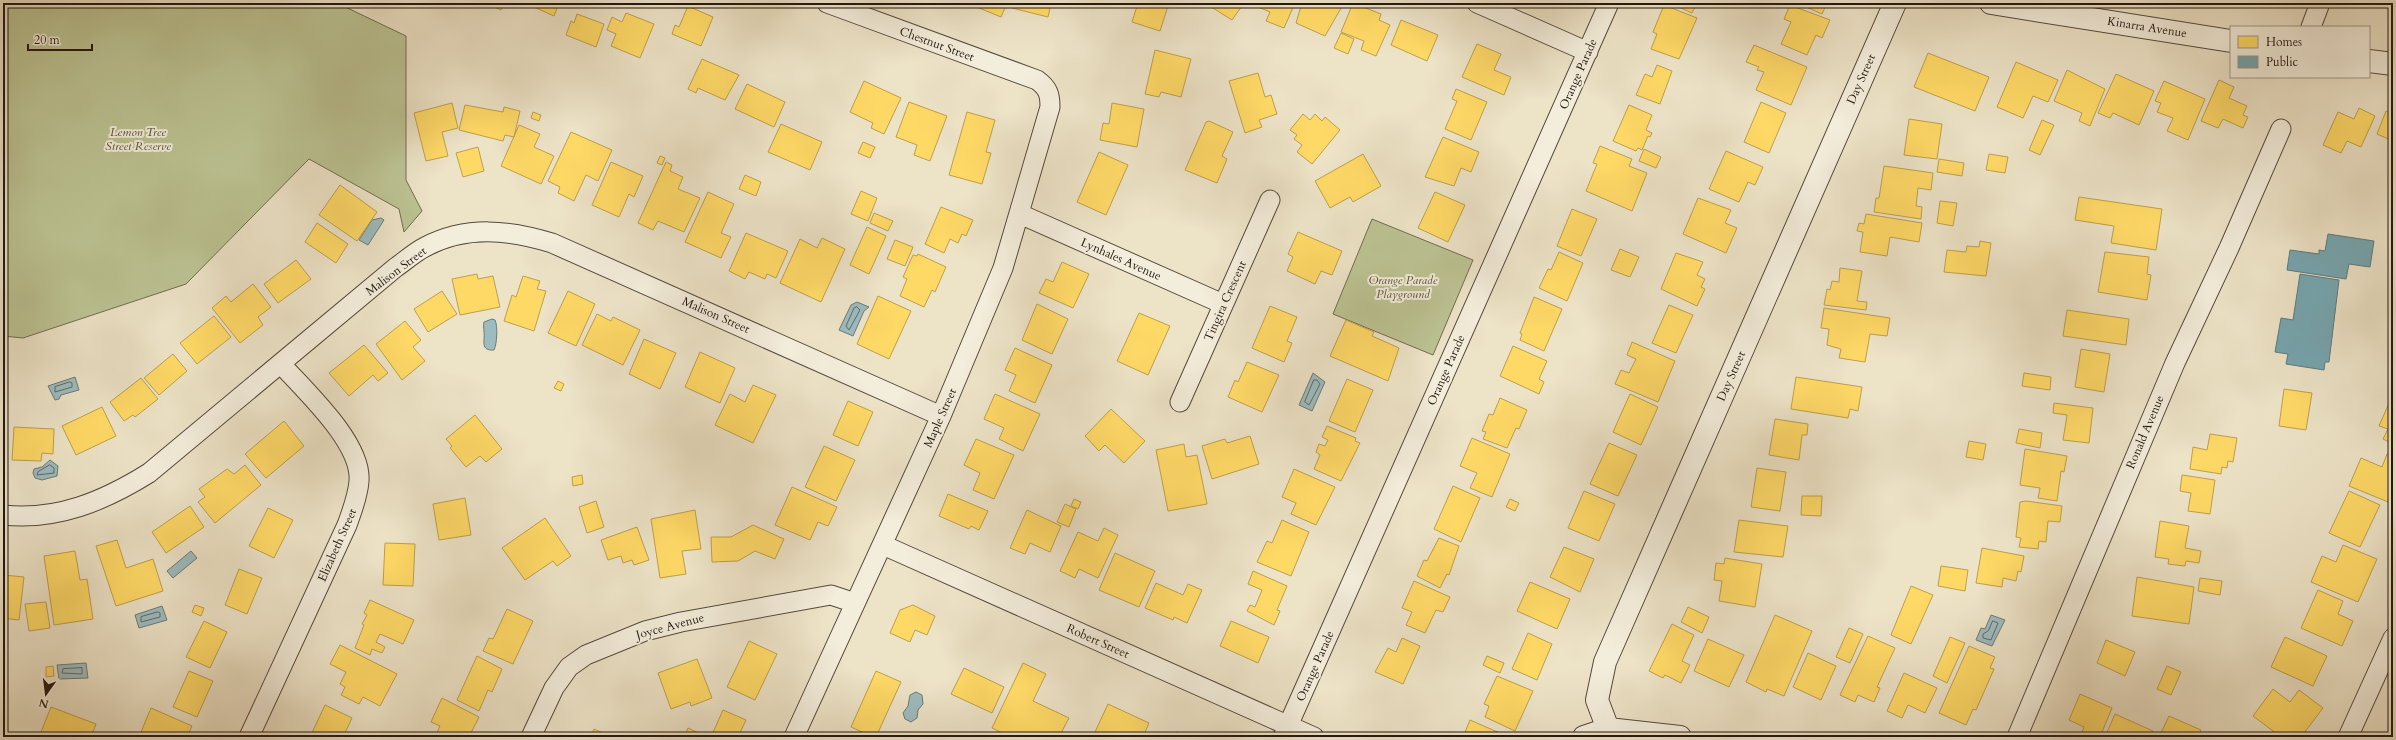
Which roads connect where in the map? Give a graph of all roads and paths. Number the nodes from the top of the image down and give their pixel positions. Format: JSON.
{"nodes":[{"id":1,"x":827,"y":3,"type":"edge"},
{"id":2,"x":1477,"y":3,"type":"edge"},
{"id":3,"x":1609,"y":3,"type":"edge"},
{"id":4,"x":1895,"y":3,"type":"edge"},
{"id":5,"x":1992,"y":3,"type":"edge"},
{"id":6,"x":2320,"y":3,"type":"edge"},
{"id":7,"x":2018,"y":5,"type":"edge"},
{"id":8,"x":2311,"y":26,"type":"edge"},
{"id":9,"x":2230,"y":41,"type":"edge"},
{"id":10,"x":1588,"y":52,"type":"junction"},
{"id":11,"x":2370,"y":61,"type":"edge"},
{"id":12,"x":2393,"y":64,"type":"edge"},
{"id":13,"x":1047,"y":87,"type":"joint"},
{"id":14,"x":2281,"y":129,"type":"dead end"},
{"id":15,"x":1270,"y":200,"type":"dead end"},
{"id":16,"x":1020,"y":214,"type":"junction"},
{"id":17,"x":1223,"y":304,"type":"junction"},
{"id":18,"x":281,"y":364,"type":"junction"},
{"id":19,"x":1180,"y":402,"type":"dead end"},
{"id":20,"x":941,"y":416,"type":"junction"},
{"id":21,"x":3,"y":515,"type":"edge"},
{"id":22,"x":883,"y":545,"type":"junction"},
{"id":23,"x":855,"y":603,"type":"junction"},
{"id":24,"x":2393,"y":638,"type":"edge"},
{"id":25,"x":1608,"y":729,"type":"junction"},
{"id":26,"x":1286,"y":731,"type":"edge"},
{"id":27,"x":249,"y":737,"type":"edge"},
{"id":28,"x":530,"y":737,"type":"edge"},
{"id":29,"x":794,"y":737,"type":"edge"},
{"id":30,"x":1314,"y":737,"type":"edge"},
{"id":31,"x":1584,"y":737,"type":"edge"},
{"id":32,"x":1680,"y":737,"type":"edge"},
{"id":33,"x":2016,"y":737,"type":"edge"},
{"id":34,"x":2348,"y":737,"type":"edge"}],
"edges":[{"from":1,"to":13,"type":"street","name":"Chestnut Street"},
{"from":2,"to":10,"type":"street"},
{"from":3,"to":10,"type":"street","name":"Orange Parade"},
{"from":4,"to":25,"type":"street","name":"Day Street"},
{"from":5,"to":7,"type":"street","name":"Kinarra Avenue"},
{"from":6,"to":8,"type":"street"},
{"from":7,"to":9,"type":"street","name":"Kinarra Avenue"},
{"from":10,"to":26,"type":"street","name":"Orange Parade"},
{"from":11,"to":12,"type":"street"},
{"from":13,"to":16,"type":"street","name":"Maple Street"},
{"from":14,"to":33,"type":"street","name":"Ronald Avenue"},
{"from":15,"to":17,"type":"street","name":"Tingira Crescent"},
{"from":16,"to":17,"type":"street","name":"Lynhales Avenue"},
{"from":16,"to":20,"type":"street","name":"Maple Street"},
{"from":17,"to":19,"type":"street","name":"Tingira Crescent"},
{"from":18,"to":20,"type":"street","name":"Malison Street"},
{"from":18,"to":21,"type":"street","name":"Malison Street"},
{"from":18,"to":27,"type":"street","name":"Elizabeth Street"},
{"from":20,"to":22,"type":"street","name":"Maple Street"},
{"from":22,"to":23,"type":"street","name":"Maple Street"},
{"from":22,"to":26,"type":"street","name":"Robert Street"},
{"from":23,"to":28,"type":"street","name":"Joyce Avenue"},
{"from":23,"to":29,"type":"street","name":"Maple Street"},
{"from":24,"to":34,"type":"street"},
{"from":25,"to":31,"type":"street"},
{"from":25,"to":32,"type":"street"},
{"from":26,"to":30,"type":"street","name":"Robert Street"}]}
